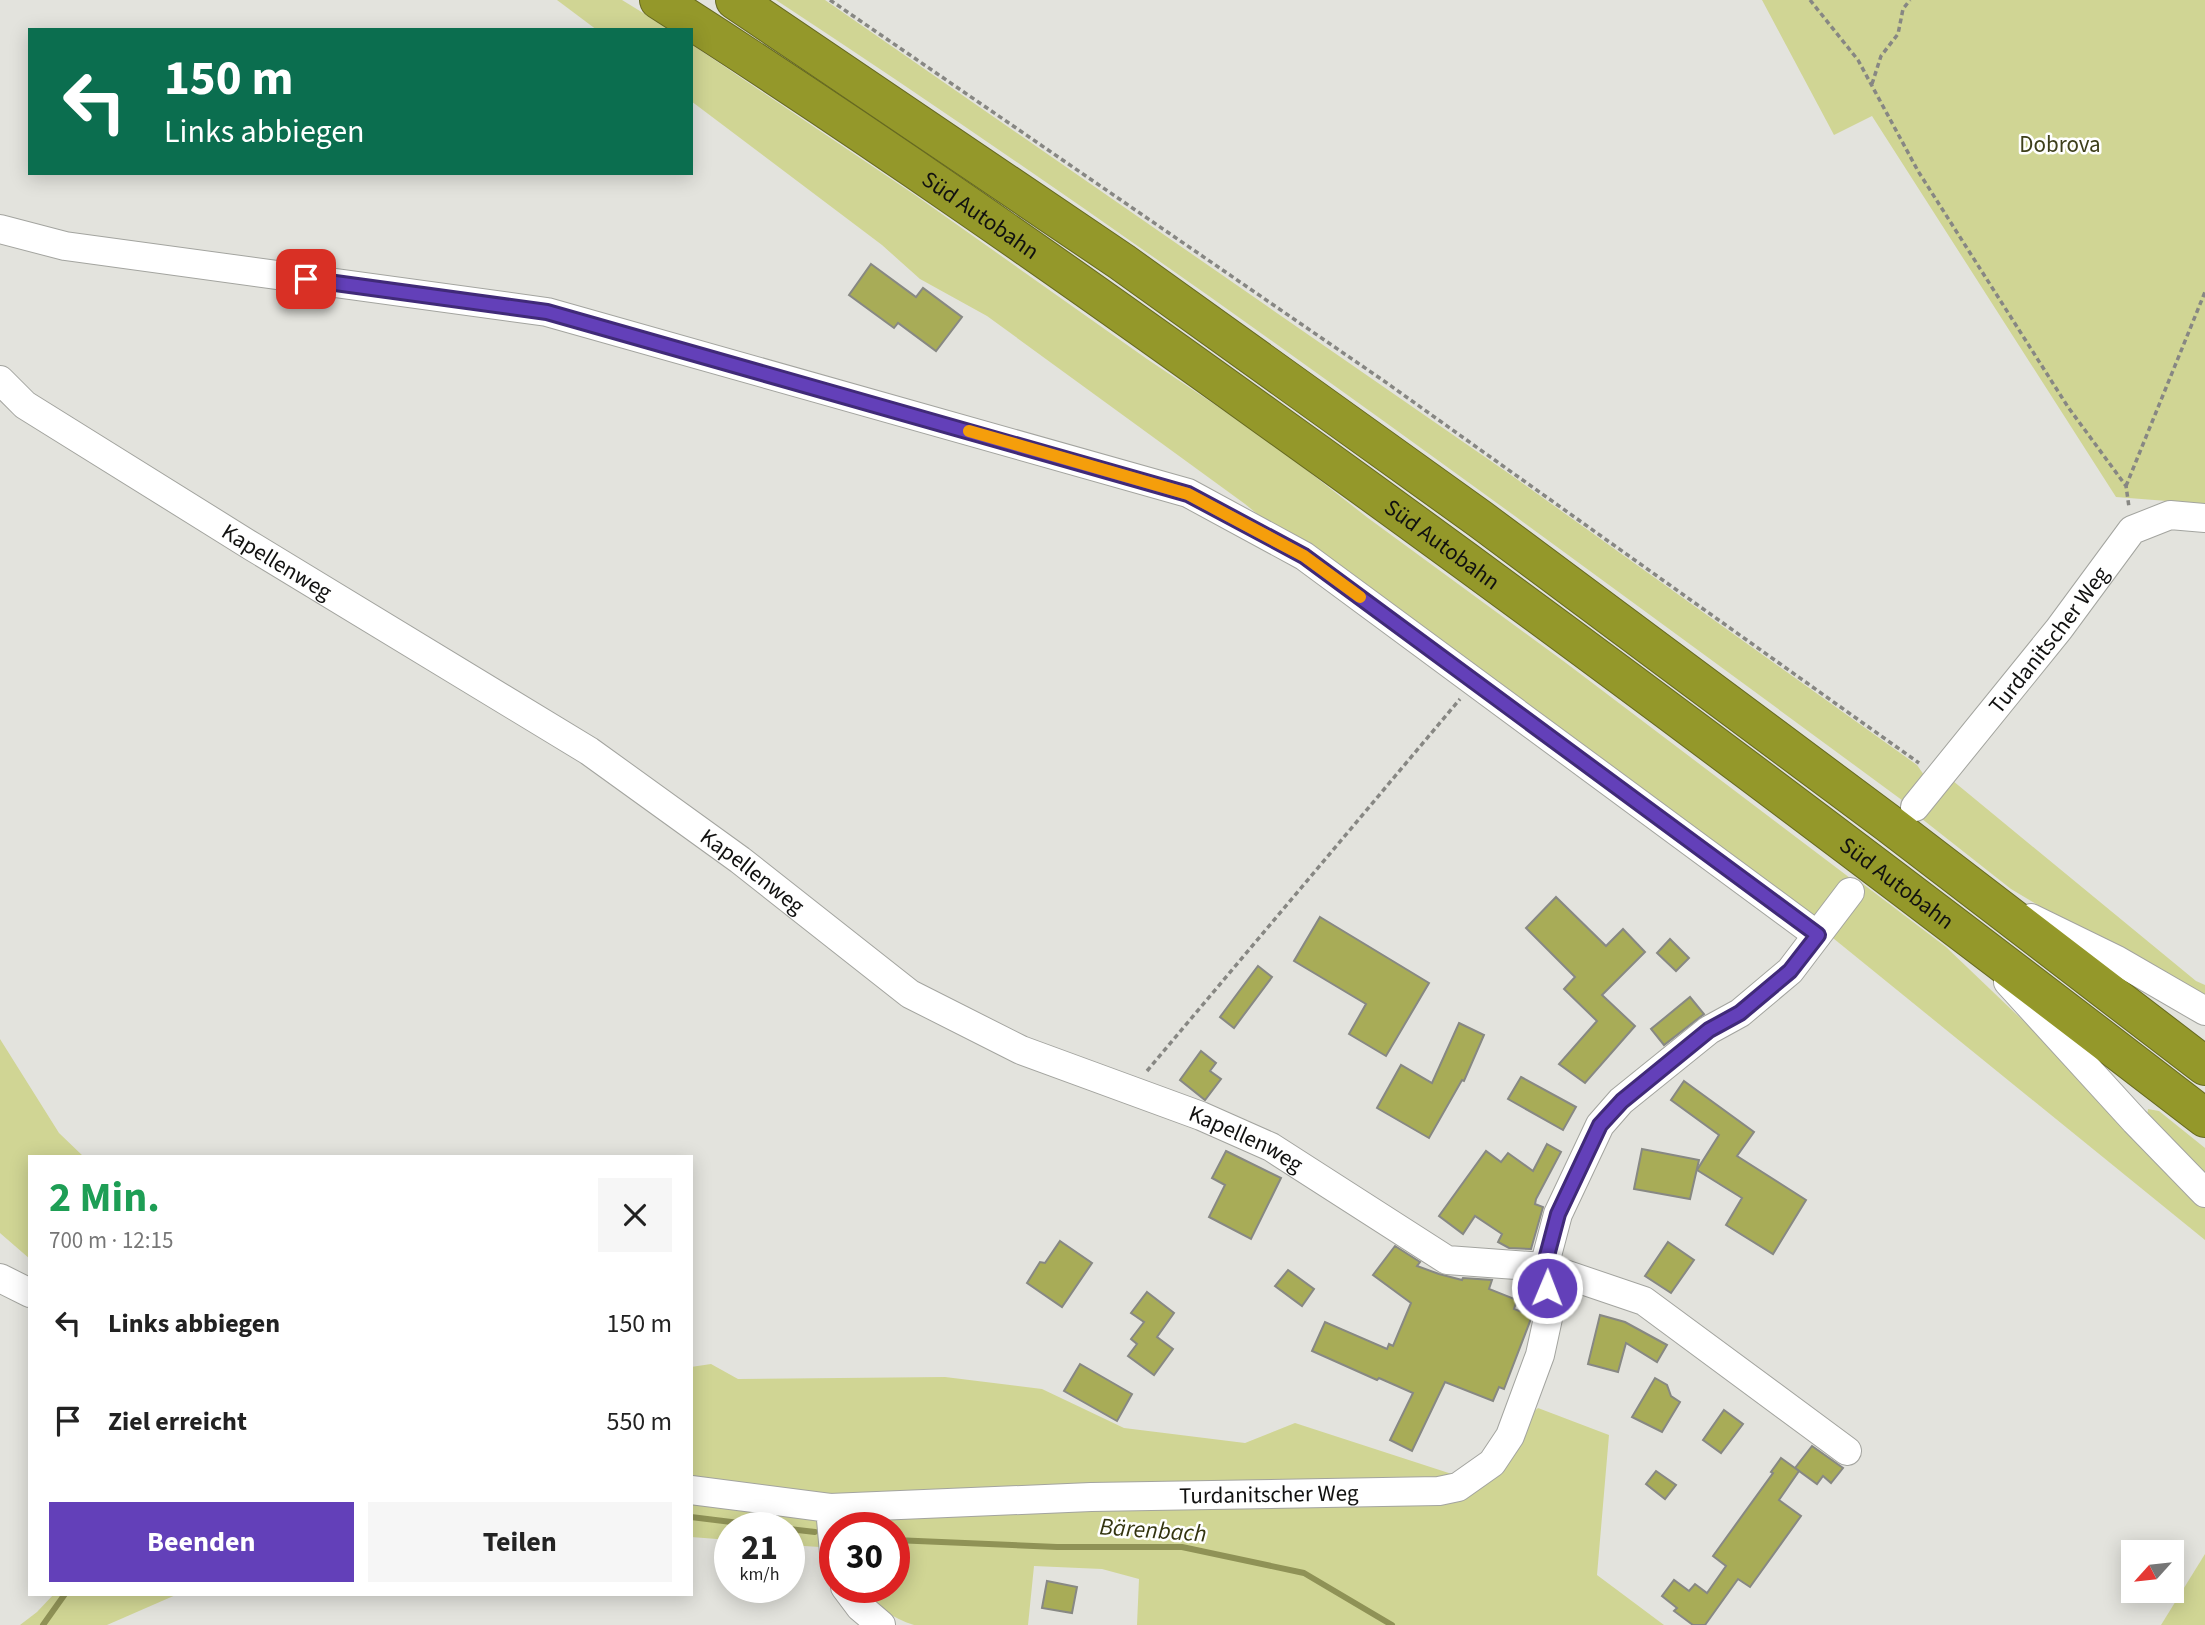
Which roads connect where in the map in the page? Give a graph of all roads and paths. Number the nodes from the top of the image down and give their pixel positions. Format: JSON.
{"nodes":[{"id":1,"x":659,"y":0,"type":"edge"},
{"id":2,"x":735,"y":0,"type":"edge"},
{"id":3,"x":830,"y":0,"type":"edge"},
{"id":4,"x":1810,"y":0,"type":"edge"},
{"id":5,"x":1910,"y":0,"type":"edge"},
{"id":6,"x":1872,"y":84,"type":"junction"},
{"id":7,"x":0,"y":229,"type":"edge"},
{"id":8,"x":2205,"y":292,"type":"edge"},
{"id":9,"x":0,"y":380,"type":"edge"},
{"id":10,"x":2126,"y":486,"type":"junction"},
{"id":11,"x":2205,"y":518,"type":"edge"},
{"id":12,"x":2132,"y":530,"type":"junction"},
{"id":13,"x":1475,"y":681,"type":"junction"},
{"id":14,"x":1938,"y":777,"type":"junction"},
{"id":15,"x":1915,"y":807,"type":"dead end"},
{"id":16,"x":1850,"y":892,"type":"dead end"},
{"id":17,"x":1979,"y":893,"type":"junction"},
{"id":18,"x":1956,"y":926,"type":"junction"},
{"id":19,"x":1818,"y":935,"type":"junction"},
{"id":20,"x":2205,"y":1011,"type":"edge"},
{"id":21,"x":2205,"y":1066,"type":"edge"},
{"id":22,"x":1142,"y":1096,"type":"junction"},
{"id":23,"x":2205,"y":1118,"type":"edge"},
{"id":24,"x":2205,"y":1193,"type":"edge"},
{"id":25,"x":1544,"y":1267,"type":"junction"},
{"id":26,"x":0,"y":1278,"type":"edge"},
{"id":27,"x":28,"y":1292,"type":"edge"},
{"id":28,"x":1847,"y":1451,"type":"dead end"},
{"id":29,"x":693,"y":1489,"type":"edge"},
{"id":30,"x":830,"y":1508,"type":"junction"},
{"id":31,"x":830,"y":1512,"type":"edge"},
{"id":32,"x":857,"y":1603,"type":"edge"},
{"id":33,"x":881,"y":1625,"type":"edge"}],
"edges":[{"from":1,"to":18,"type":"highway","name":"Süd Autobahn"},
{"from":2,"to":17,"type":"highway","name":"Süd Autobahn"},
{"from":3,"to":14,"type":"path"},
{"from":4,"to":6,"type":"path"},
{"from":5,"to":6,"type":"path"},
{"from":6,"to":10,"type":"path"},
{"from":7,"to":13,"type":"street"},
{"from":8,"to":10,"type":"path"},
{"from":9,"to":22,"type":"street","name":"Kapellenweg"},
{"from":10,"to":12,"type":"path"},
{"from":11,"to":12,"type":"street"},
{"from":12,"to":14,"type":"street","name":"Turdanitscher Weg"},
{"from":13,"to":19,"type":"street"},
{"from":13,"to":22,"type":"path"},
{"from":14,"to":15,"type":"street","name":"Turdanitscher Weg"},
{"from":16,"to":19,"type":"street","name":"Turdanitscher Weg"},
{"from":17,"to":20,"type":"street"},
{"from":17,"to":21,"type":"highway","name":"Süd Autobahn"},
{"from":18,"to":23,"type":"highway","name":"Süd Autobahn"},
{"from":18,"to":24,"type":"street"},
{"from":19,"to":25,"type":"street","name":"Turdanitscher Weg"},
{"from":22,"to":25,"type":"street","name":"Kapellenweg"},
{"from":25,"to":28,"type":"street"},
{"from":25,"to":30,"type":"street","name":"Turdanitscher Weg"},
{"from":26,"to":27,"type":"street"},
{"from":29,"to":30,"type":"street","name":"Turdanitscher Weg"},
{"from":30,"to":31,"type":"street"},
{"from":32,"to":33,"type":"street"}]}
